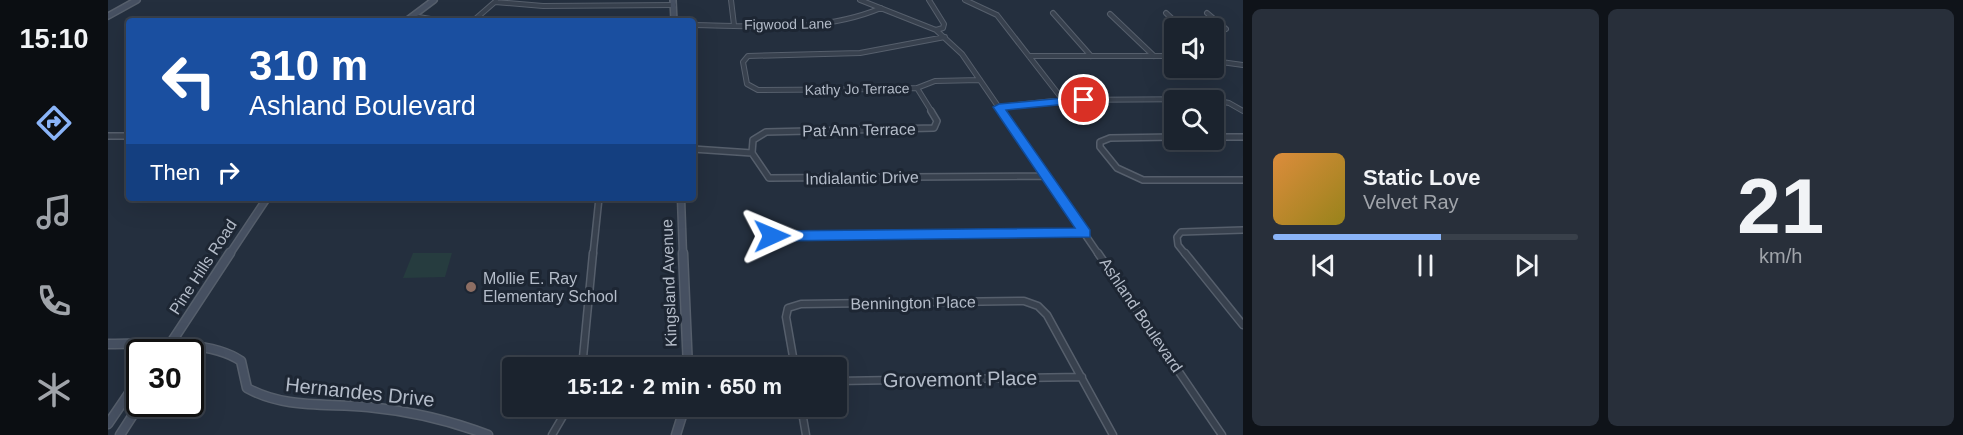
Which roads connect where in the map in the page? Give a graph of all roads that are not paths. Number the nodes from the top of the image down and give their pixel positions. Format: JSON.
{"nodes":[{"id":1,"x":137,"y":0,"type":"edge"},
{"id":2,"x":434,"y":0,"type":"edge"},
{"id":3,"x":731,"y":0,"type":"edge"},
{"id":4,"x":860,"y":0,"type":"edge"},
{"id":5,"x":929,"y":0,"type":"edge"},
{"id":6,"x":965,"y":0,"type":"edge"},
{"id":7,"x":496,"y":1,"type":"edge"},
{"id":8,"x":674,"y":3,"type":"edge"},
{"id":9,"x":881,"y":8,"type":"junction"},
{"id":10,"x":1053,"y":14,"type":"dead end"},
{"id":11,"x":1110,"y":14,"type":"dead end"},
{"id":12,"x":1166,"y":14,"type":"dead end"},
{"id":13,"x":1207,"y":14,"type":"dead end"},
{"id":14,"x":108,"y":16,"type":"edge"},
{"id":15,"x":413,"y":16,"type":"junction"},
{"id":16,"x":410,"y":18,"type":"edge"},
{"id":17,"x":425,"y":18,"type":"edge"},
{"id":18,"x":476,"y":18,"type":"edge"},
{"id":19,"x":1171,"y":18,"type":"edge"},
{"id":20,"x":1212,"y":18,"type":"edge"},
{"id":21,"x":696,"y":25,"type":"edge"},
{"id":22,"x":734,"y":25,"type":"junction"},
{"id":23,"x":936,"y":30,"type":"junction"},
{"id":24,"x":945,"y":37,"type":"junction"},
{"id":25,"x":1029,"y":56,"type":"junction"},
{"id":26,"x":1091,"y":56,"type":"junction"},
{"id":27,"x":1154,"y":56,"type":"junction"},
{"id":28,"x":1164,"y":56,"type":"edge"},
{"id":29,"x":1224,"y":62,"type":"edge"},
{"id":30,"x":1243,"y":65,"type":"edge"},
{"id":31,"x":744,"y":72,"type":"joint"},
{"id":32,"x":980,"y":80,"type":"junction"},
{"id":33,"x":917,"y":88,"type":"junction"},
{"id":34,"x":1063,"y":100,"type":"junction"},
{"id":35,"x":999,"y":107,"type":"junction"},
{"id":36,"x":1243,"y":111,"type":"edge"},
{"id":37,"x":108,"y":136,"type":"edge"},
{"id":38,"x":126,"y":136,"type":"edge"},
{"id":39,"x":1164,"y":137,"type":"edge"},
{"id":40,"x":1224,"y":137,"type":"edge"},
{"id":41,"x":1243,"y":137,"type":"edge"},
{"id":42,"x":696,"y":149,"type":"edge"},
{"id":43,"x":752,"y":153,"type":"junction"},
{"id":44,"x":1045,"y":176,"type":"junction"},
{"id":45,"x":1243,"y":180,"type":"edge"},
{"id":46,"x":265,"y":201,"type":"edge"},
{"id":47,"x":599,"y":201,"type":"edge"},
{"id":48,"x":681,"y":201,"type":"edge"},
{"id":49,"x":1243,"y":230,"type":"edge"},
{"id":50,"x":1085,"y":233,"type":"junction"},
{"id":51,"x":772,"y":236,"type":"dead end"},
{"id":52,"x":1243,"y":325,"type":"edge"},
{"id":53,"x":174,"y":339,"type":"edge"},
{"id":54,"x":108,"y":344,"type":"edge"},
{"id":55,"x":126,"y":344,"type":"edge"},
{"id":56,"x":204,"y":349,"type":"edge"},
{"id":57,"x":583,"y":357,"type":"edge"},
{"id":58,"x":688,"y":357,"type":"edge"},
{"id":59,"x":793,"y":357,"type":"edge"},
{"id":60,"x":1082,"y":377,"type":"junction"},
{"id":61,"x":847,"y":381,"type":"edge"},
{"id":62,"x":126,"y":398,"type":"edge"},
{"id":63,"x":132,"y":417,"type":"edge"},
{"id":64,"x":563,"y":417,"type":"edge"},
{"id":65,"x":682,"y":417,"type":"edge"},
{"id":66,"x":803,"y":417,"type":"edge"},
{"id":67,"x":108,"y":424,"type":"edge"},
{"id":68,"x":120,"y":435,"type":"edge"},
{"id":69,"x":488,"y":435,"type":"edge"},
{"id":70,"x":552,"y":435,"type":"edge"},
{"id":71,"x":676,"y":435,"type":"edge"},
{"id":72,"x":806,"y":435,"type":"edge"},
{"id":73,"x":1113,"y":435,"type":"edge"},
{"id":74,"x":1222,"y":435,"type":"edge"}],
"edges":[{"from":1,"to":14,"type":"street"},
{"from":2,"to":15,"type":"street"},
{"from":3,"to":22,"type":"street"},
{"from":4,"to":9,"type":"street","name":"Ashland Boulevard"},
{"from":5,"to":23,"type":"street"},
{"from":6,"to":25,"type":"street"},
{"from":7,"to":8,"type":"street"},
{"from":7,"to":18,"type":"street"},
{"from":9,"to":22,"type":"street","name":"Figwood Lane"},
{"from":9,"to":23,"type":"street","name":"Ashland Boulevard"},
{"from":10,"to":26,"type":"street"},
{"from":11,"to":27,"type":"street"},
{"from":12,"to":19,"type":"street"},
{"from":13,"to":20,"type":"street"},
{"from":15,"to":16,"type":"street"},
{"from":15,"to":17,"type":"street"},
{"from":21,"to":22,"type":"street","name":"Figwood Lane"},
{"from":23,"to":24,"type":"street","name":"Ashland Boulevard"},
{"from":24,"to":31,"type":"street"},
{"from":24,"to":32,"type":"street","name":"Ashland Boulevard"},
{"from":25,"to":26,"type":"street"},
{"from":25,"to":34,"type":"street"},
{"from":26,"to":27,"type":"street"},
{"from":27,"to":28,"type":"street"},
{"from":29,"to":30,"type":"street"},
{"from":31,"to":33,"type":"street","name":"Kathy Jo Terrace"},
{"from":32,"to":33,"type":"street","name":"Kathy Jo Terrace"},
{"from":32,"to":35,"type":"street","name":"Ashland Boulevard"},
{"from":33,"to":43,"type":"street","name":"Pat Ann Terrace"},
{"from":34,"to":35,"type":"street"},
{"from":34,"to":36,"type":"street"},
{"from":35,"to":44,"type":"street","name":"Ashland Boulevard"},
{"from":37,"to":38,"type":"street"},
{"from":39,"to":45,"type":"street"},
{"from":40,"to":41,"type":"street"},
{"from":42,"to":43,"type":"street"},
{"from":43,"to":44,"type":"street","name":"Indialantic Drive"},
{"from":44,"to":50,"type":"street","name":"Ashland Boulevard"},
{"from":46,"to":53,"type":"street","name":"Pine Hills Road"},
{"from":47,"to":57,"type":"street"},
{"from":48,"to":58,"type":"street","name":"Kingsland Avenue"},
{"from":49,"to":52,"type":"street"},
{"from":50,"to":51,"type":"street"},
{"from":50,"to":74,"type":"street","name":"Ashland Boulevard"},
{"from":54,"to":55,"type":"street","name":"Hernandes Drive"},
{"from":56,"to":69,"type":"street","name":"Hernandes Drive"},
{"from":59,"to":60,"type":"street","name":"Bennington Place"},
{"from":60,"to":61,"type":"street","name":"Grovemont Place"},
{"from":60,"to":73,"type":"street"},
{"from":62,"to":67,"type":"street"},
{"from":63,"to":68,"type":"street"},
{"from":64,"to":70,"type":"street"},
{"from":65,"to":71,"type":"street"},
{"from":66,"to":72,"type":"street"}]}
